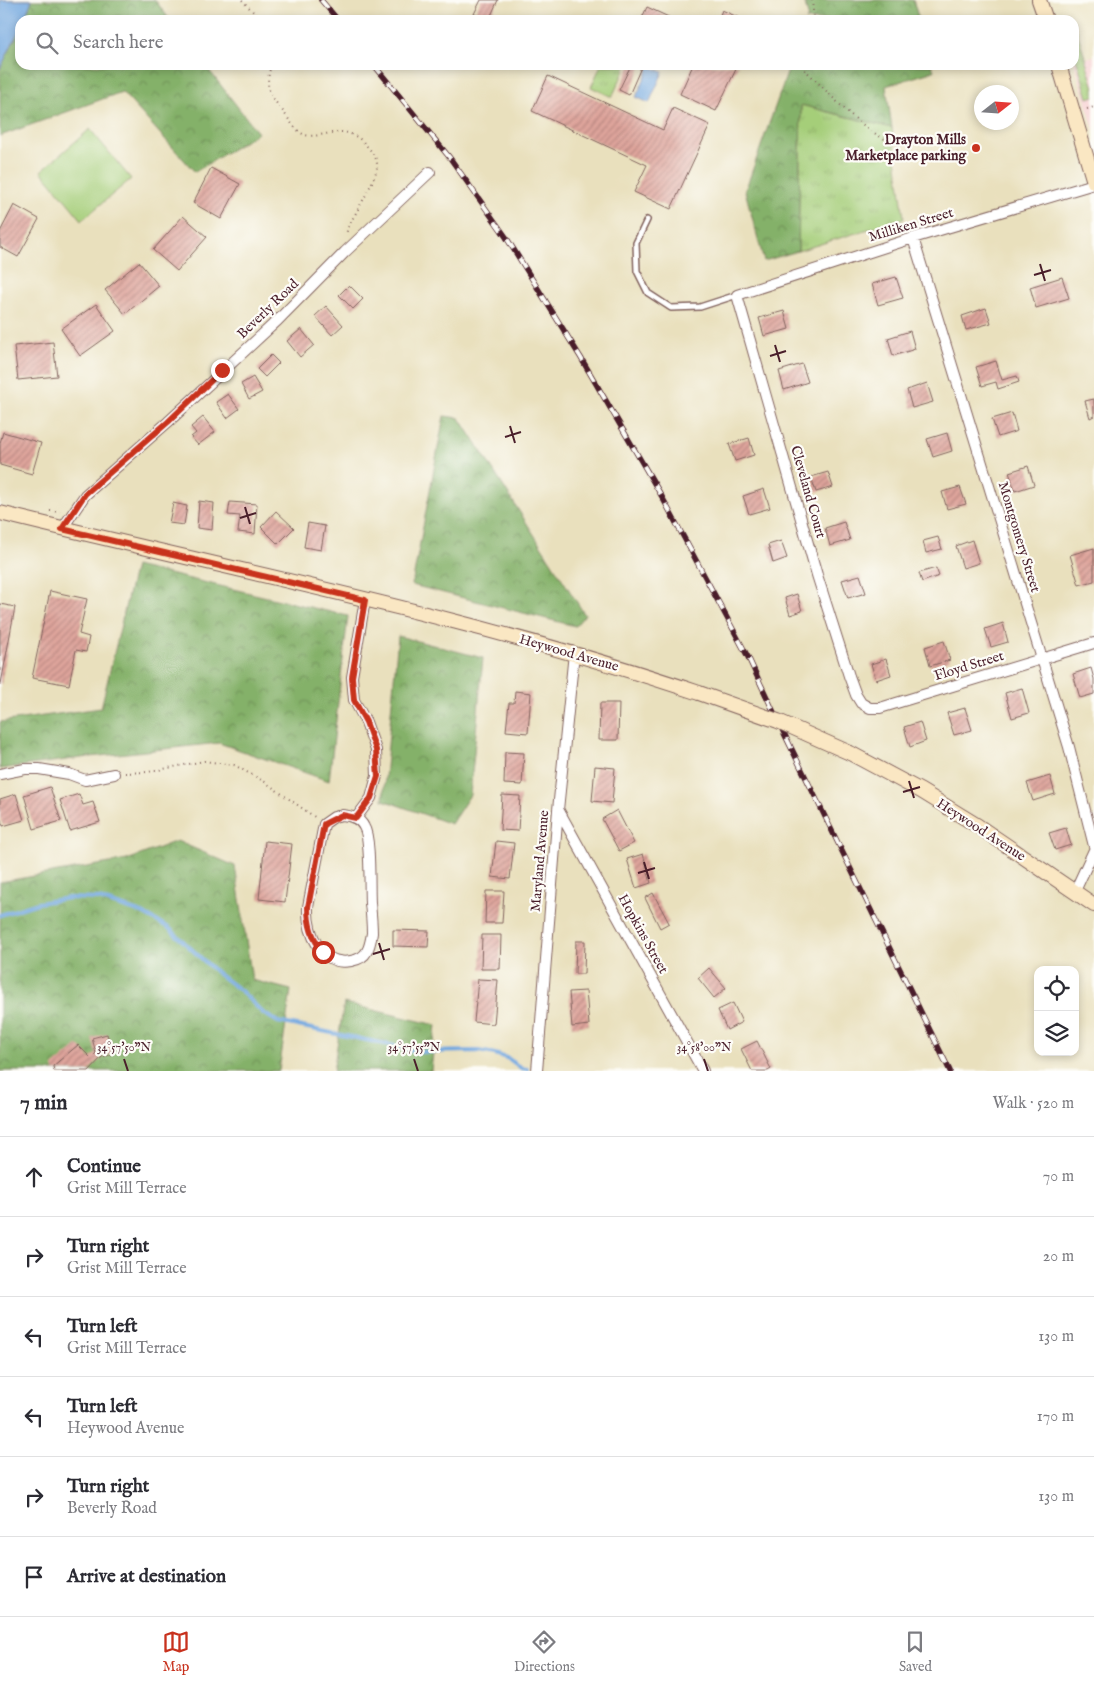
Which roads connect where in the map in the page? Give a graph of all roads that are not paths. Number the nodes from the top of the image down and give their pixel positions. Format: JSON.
{"nodes":[{"id":1,"x":1039,"y":0,"type":"edge"},
{"id":2,"x":1044,"y":15,"type":"edge"},
{"id":3,"x":1060,"y":70,"type":"edge"},
{"id":4,"x":430,"y":172,"type":"dead end"},
{"id":5,"x":1094,"y":183,"type":"edge"},
{"id":6,"x":647,"y":220,"type":"dead end"},
{"id":7,"x":913,"y":238,"type":"junction"},
{"id":8,"x":737,"y":295,"type":"junction"},
{"id":9,"x":0,"y":513,"type":"edge"},
{"id":10,"x":62,"y":529,"type":"junction"},
{"id":11,"x":365,"y":600,"type":"junction"},
{"id":12,"x":1094,"y":643,"type":"edge"},
{"id":13,"x":574,"y":653,"type":"junction"},
{"id":14,"x":1042,"y":659,"type":"junction"},
{"id":15,"x":856,"y":695,"type":"joint"},
{"id":16,"x":0,"y":774,"type":"edge"},
{"id":17,"x":114,"y":774,"type":"road end"},
{"id":18,"x":558,"y":810,"type":"junction"},
{"id":19,"x":356,"y":818,"type":"junction"},
{"id":20,"x":1094,"y":846,"type":"edge"},
{"id":21,"x":1094,"y":850,"type":"edge"},
{"id":22,"x":1075,"y":891,"type":"junction"},
{"id":23,"x":1094,"y":905,"type":"edge"},
{"id":24,"x":537,"y":1071,"type":"edge"},
{"id":25,"x":703,"y":1071,"type":"edge"}],
"edges":[{"from":1,"to":2,"type":"street"},
{"from":3,"to":5,"type":"street"},
{"from":4,"to":10,"type":"street","name":"Beverly Road"},
{"from":5,"to":7,"type":"street","name":"Milliken Street"},
{"from":6,"to":8,"type":"lane"},
{"from":7,"to":8,"type":"street","name":"Milliken Street"},
{"from":7,"to":14,"type":"street","name":"Montgomery Street"},
{"from":8,"to":15,"type":"street","name":"Cleveland Court"},
{"from":9,"to":10,"type":"street","name":"Heywood Avenue"},
{"from":10,"to":11,"type":"street","name":"Heywood Avenue"},
{"from":11,"to":13,"type":"street","name":"Heywood Avenue"},
{"from":11,"to":19,"type":"street"},
{"from":12,"to":14,"type":"street","name":"Floyd Street"},
{"from":13,"to":18,"type":"street","name":"Maryland Avenue"},
{"from":13,"to":22,"type":"street","name":"Heywood Avenue","bridge":true},
{"from":14,"to":15,"type":"street","name":"Floyd Street"},
{"from":14,"to":20,"type":"street","name":"Montgomery Street"},
{"from":16,"to":17,"type":"street"},
{"from":18,"to":24,"type":"street","name":"Maryland Avenue"},
{"from":18,"to":25,"type":"street","name":"Hopkins Street"},
{"from":19,"to":19,"type":"street"},
{"from":21,"to":22,"type":"street"},
{"from":22,"to":23,"type":"street","name":"Heywood Avenue"}]}
